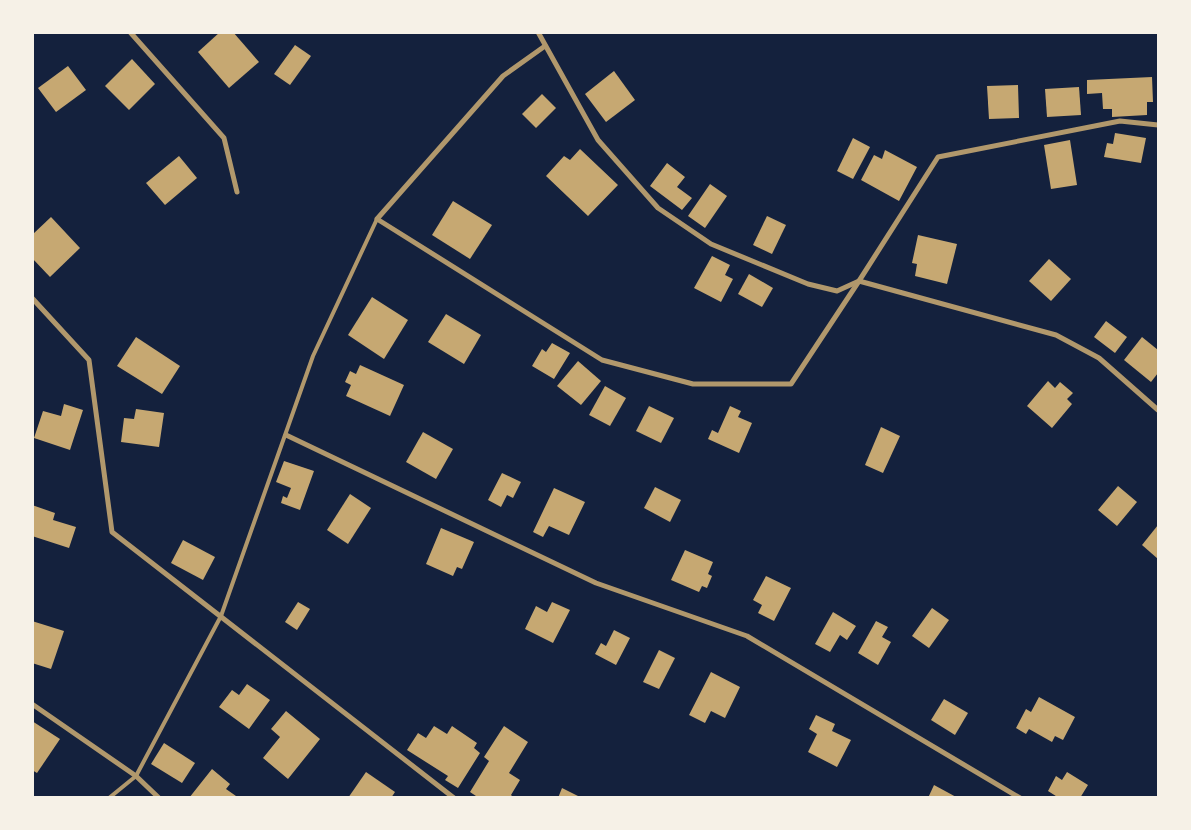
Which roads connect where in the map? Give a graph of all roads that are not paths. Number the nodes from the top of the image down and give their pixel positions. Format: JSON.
{"nodes":[{"id":1,"x":130,"y":32,"type":"edge"},
{"id":2,"x":538,"y":32,"type":"edge"},
{"id":3,"x":545,"y":46,"type":"junction"},
{"id":4,"x":1158,"y":125,"type":"edge"},
{"id":5,"x":237,"y":192,"type":"dead end"},
{"id":6,"x":376,"y":219,"type":"junction"},
{"id":7,"x":859,"y":282,"type":"junction"},
{"id":8,"x":32,"y":298,"type":"edge"},
{"id":9,"x":1158,"y":410,"type":"edge"},
{"id":10,"x":286,"y":435,"type":"junction"},
{"id":11,"x":221,"y":616,"type":"junction"},
{"id":12,"x":32,"y":704,"type":"edge"},
{"id":13,"x":136,"y":776,"type":"junction"},
{"id":14,"x":109,"y":798,"type":"edge"},
{"id":15,"x":159,"y":798,"type":"edge"},
{"id":16,"x":454,"y":798,"type":"edge"},
{"id":17,"x":1020,"y":798,"type":"edge"}],
"edges":[{"from":1,"to":5,"type":"street"},
{"from":2,"to":3,"type":"street"},
{"from":3,"to":6,"type":"street"},
{"from":3,"to":7,"type":"street"},
{"from":4,"to":7,"type":"street"},
{"from":6,"to":7,"type":"street"},
{"from":6,"to":10,"type":"lane"},
{"from":7,"to":9,"type":"street"},
{"from":8,"to":11,"type":"street"},
{"from":10,"to":11,"type":"lane"},
{"from":10,"to":17,"type":"street"},
{"from":11,"to":13,"type":"lane"},
{"from":11,"to":16,"type":"street"},
{"from":12,"to":13,"type":"street"},
{"from":13,"to":14,"type":"lane"},
{"from":13,"to":15,"type":"street"}]}
